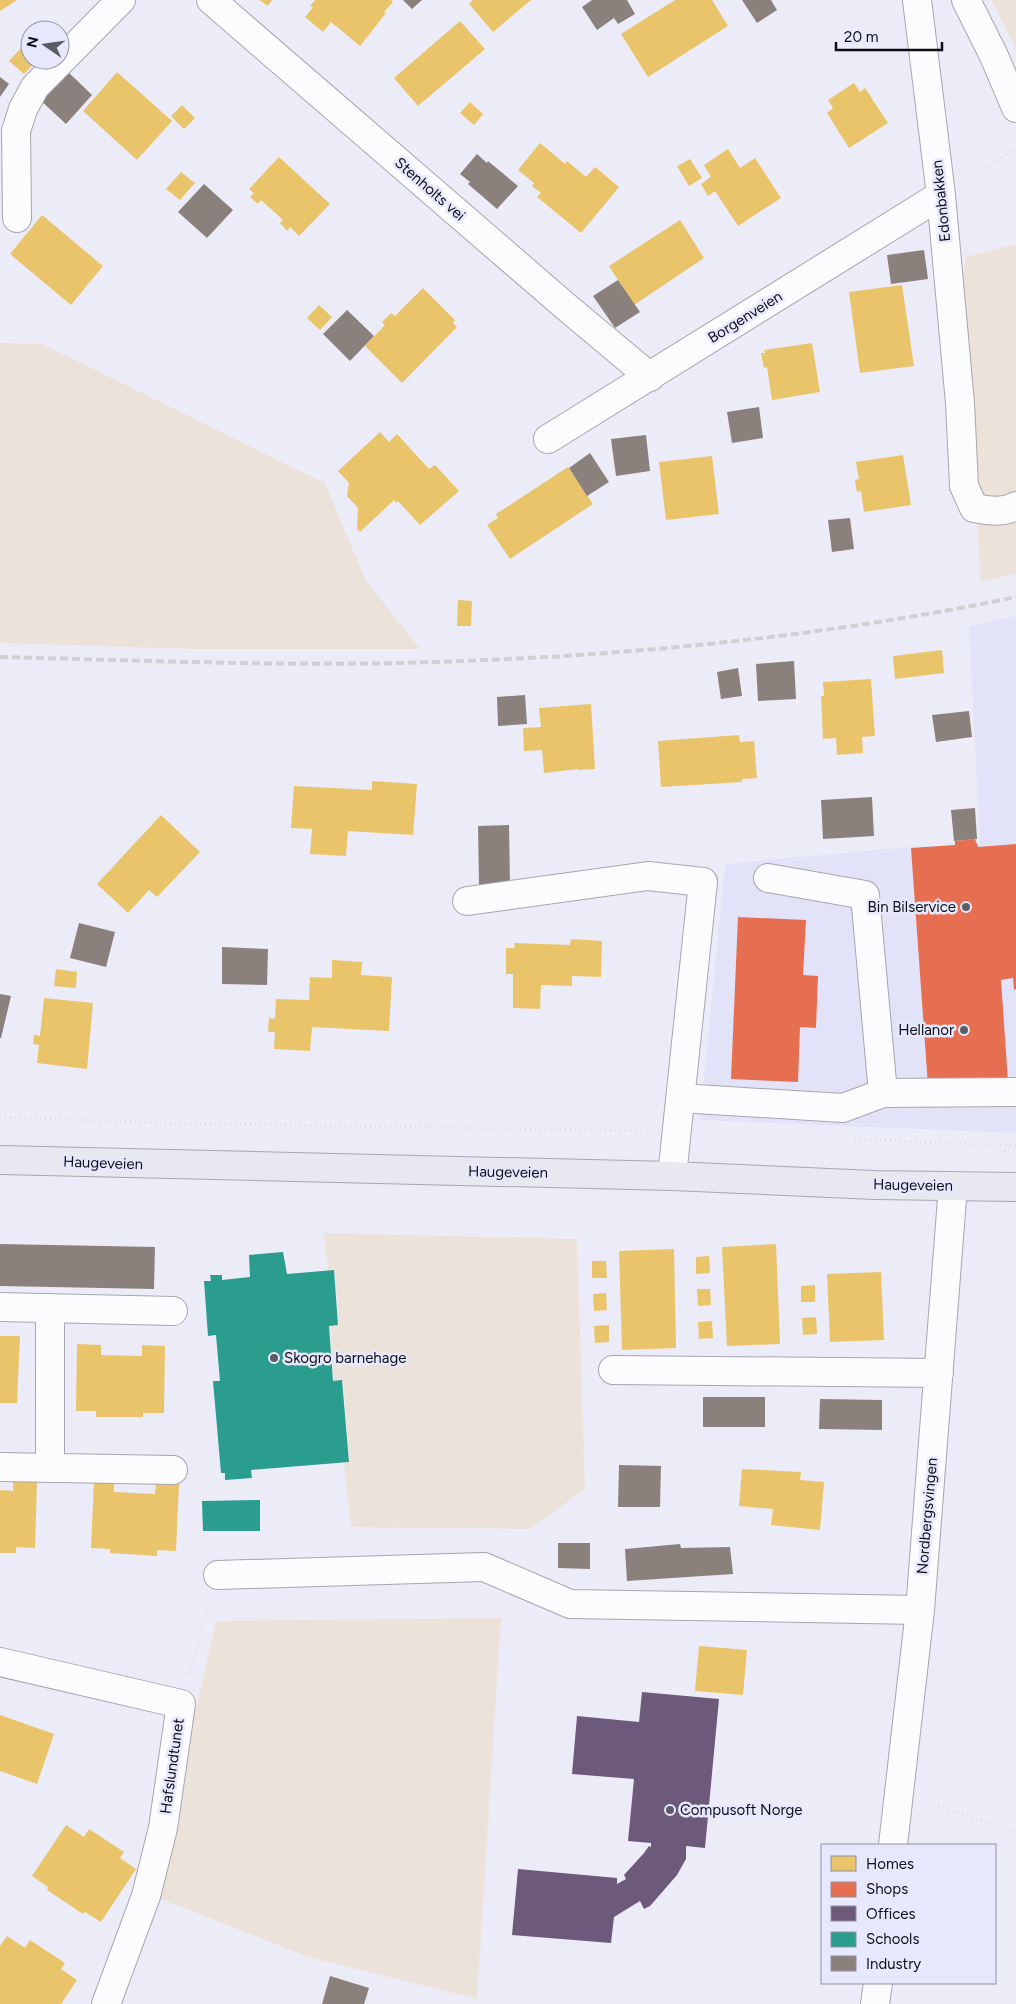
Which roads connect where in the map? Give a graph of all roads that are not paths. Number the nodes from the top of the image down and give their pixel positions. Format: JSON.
{"nodes":[{"id":1,"x":121,"y":0,"type":"edge"},
{"id":2,"x":211,"y":0,"type":"edge"},
{"id":3,"x":917,"y":0,"type":"edge"},
{"id":4,"x":966,"y":0,"type":"edge"},
{"id":5,"x":1016,"y":108,"type":"edge"},
{"id":6,"x":941,"y":195,"type":"junction"},
{"id":7,"x":17,"y":218,"type":"dead end"},
{"id":8,"x":650,"y":377,"type":"junction"},
{"id":9,"x":548,"y":439,"type":"dead end"},
{"id":10,"x":1016,"y":506,"type":"edge"},
{"id":11,"x":768,"y":878,"type":"dead end"},
{"id":12,"x":468,"y":901,"type":"dead end"},
{"id":13,"x":1016,"y":1092,"type":"edge"},
{"id":14,"x":883,"y":1093,"type":"junction"},
{"id":15,"x":680,"y":1098,"type":"junction"},
{"id":16,"x":0,"y":1160,"type":"edge"},
{"id":17,"x":672,"y":1176,"type":"junction"},
{"id":18,"x":953,"y":1186,"type":"junction"},
{"id":19,"x":1016,"y":1187,"type":"edge"},
{"id":20,"x":0,"y":1307,"type":"edge"},
{"id":21,"x":50,"y":1308,"type":"junction"},
{"id":22,"x":173,"y":1311,"type":"dead end"},
{"id":23,"x":613,"y":1370,"type":"dead end"},
{"id":24,"x":939,"y":1373,"type":"junction"},
{"id":25,"x":0,"y":1467,"type":"edge"},
{"id":26,"x":50,"y":1468,"type":"junction"},
{"id":27,"x":173,"y":1470,"type":"dead end"},
{"id":28,"x":218,"y":1575,"type":"road end"},
{"id":29,"x":920,"y":1610,"type":"junction"},
{"id":30,"x":0,"y":1662,"type":"edge"},
{"id":31,"x":893,"y":1844,"type":"edge"},
{"id":32,"x":878,"y":1984,"type":"edge"},
{"id":33,"x":106,"y":2004,"type":"edge"},
{"id":34,"x":875,"y":2004,"type":"edge"}],
"edges":[{"from":1,"to":7,"type":"street"},
{"from":2,"to":8,"type":"street","name":"Stenholts vei"},
{"from":3,"to":6,"type":"street","name":"Edonbakken"},
{"from":4,"to":5,"type":"street"},
{"from":6,"to":8,"type":"street","name":"Borgenveien"},
{"from":6,"to":10,"type":"street","name":"Edonbakken"},
{"from":8,"to":9,"type":"street","name":"Borgenveien"},
{"from":11,"to":14,"type":"street"},
{"from":12,"to":15,"type":"street"},
{"from":13,"to":14,"type":"street"},
{"from":14,"to":15,"type":"street"},
{"from":15,"to":17,"type":"street"},
{"from":16,"to":17,"type":"main road","name":"Haugeveien"},
{"from":17,"to":18,"type":"main road","name":"Haugeveien"},
{"from":18,"to":19,"type":"main road","name":"Haugeveien"},
{"from":18,"to":24,"type":"street","name":"Nordbergsvingen"},
{"from":20,"to":21,"type":"street"},
{"from":21,"to":22,"type":"street"},
{"from":21,"to":26,"type":"street"},
{"from":23,"to":24,"type":"street"},
{"from":24,"to":29,"type":"street","name":"Nordbergsvingen"},
{"from":25,"to":26,"type":"street"},
{"from":26,"to":27,"type":"street"},
{"from":28,"to":29,"type":"street"},
{"from":29,"to":31,"type":"street","name":"Nordbergsvingen"},
{"from":30,"to":33,"type":"street","name":"Hafslundtunet"},
{"from":32,"to":34,"type":"street"}]}
